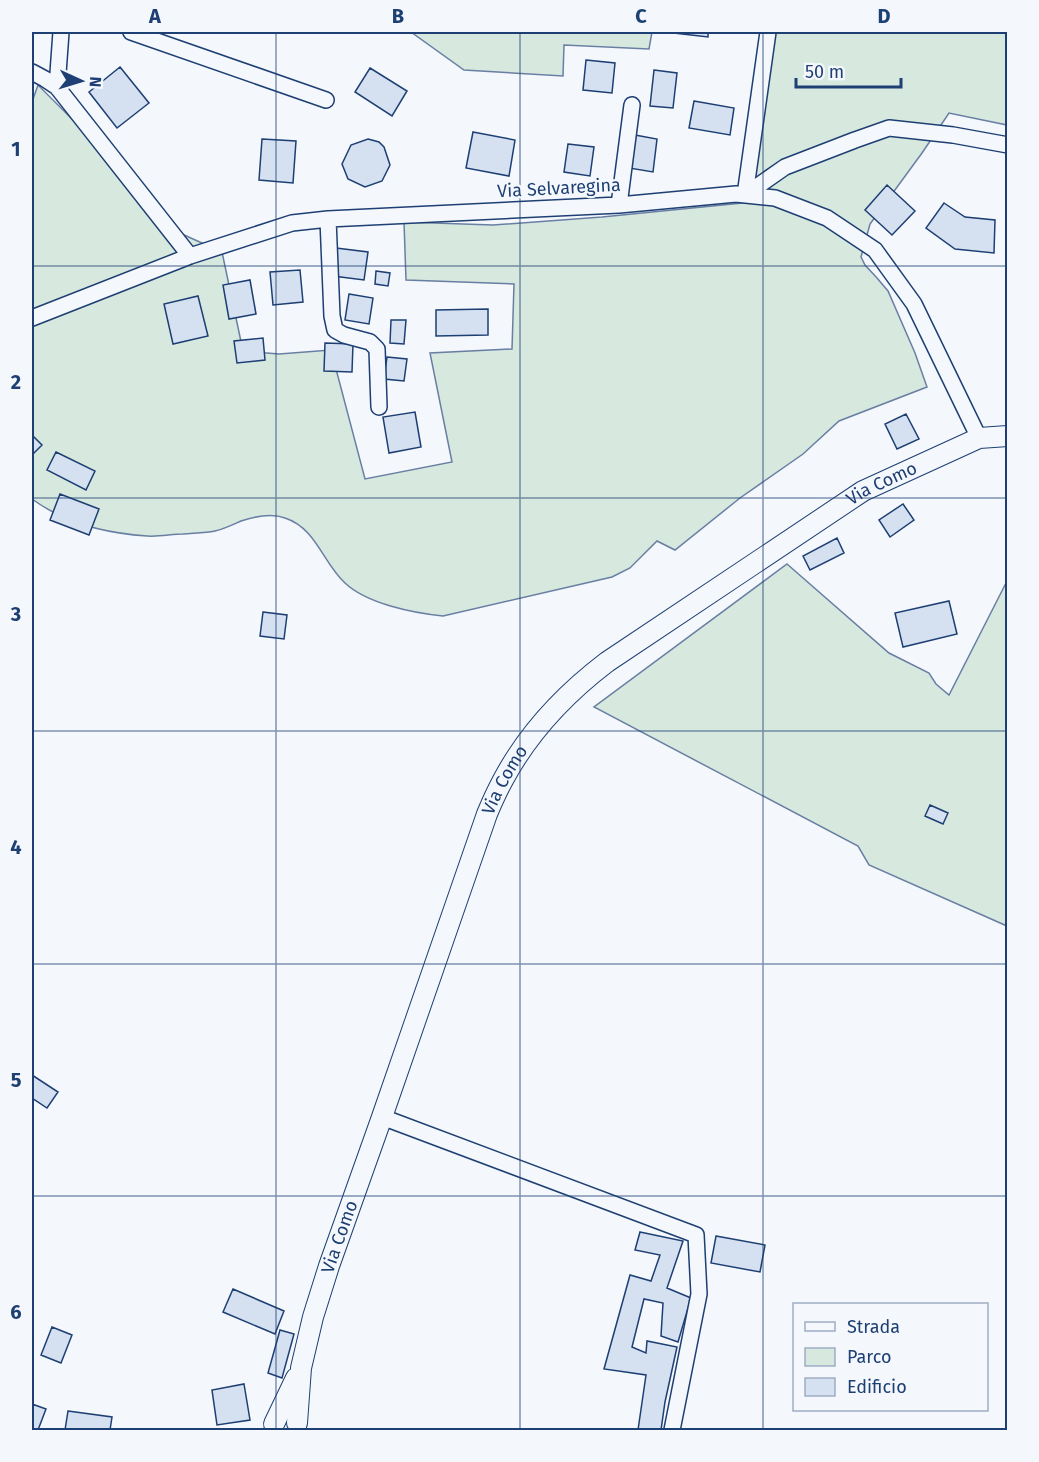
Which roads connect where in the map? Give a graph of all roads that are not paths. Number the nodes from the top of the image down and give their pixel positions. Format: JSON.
{"nodes":[{"id":1,"x":61,"y":32,"type":"edge"},
{"id":2,"x":131,"y":32,"type":"edge"},
{"id":3,"x":768,"y":32,"type":"edge"},
{"id":4,"x":32,"y":72,"type":"edge"},
{"id":5,"x":57,"y":87,"type":"junction"},
{"id":6,"x":326,"y":100,"type":"dead end"},
{"id":7,"x":633,"y":105,"type":"dead end"},
{"id":8,"x":1008,"y":145,"type":"edge"},
{"id":9,"x":745,"y":195,"type":"junction"},
{"id":10,"x":620,"y":205,"type":"junction"},
{"id":11,"x":328,"y":219,"type":"junction"},
{"id":12,"x":190,"y":256,"type":"junction"},
{"id":13,"x":32,"y":318,"type":"edge"},
{"id":14,"x":379,"y":407,"type":"dead end"},
{"id":15,"x":1008,"y":436,"type":"edge"},
{"id":16,"x":979,"y":438,"type":"junction"},
{"id":17,"x":382,"y":1117,"type":"junction"},
{"id":18,"x":301,"y":1368,"type":"junction"},
{"id":19,"x":271,"y":1427,"type":"edge"},
{"id":20,"x":302,"y":1427,"type":"edge"},
{"id":21,"x":672,"y":1431,"type":"edge"}],
"edges":[{"from":1,"to":5,"type":"street"},
{"from":2,"to":6,"type":"street"},
{"from":3,"to":9,"type":"street"},
{"from":4,"to":5,"type":"street"},
{"from":5,"to":12,"type":"street"},
{"from":7,"to":10,"type":"street"},
{"from":8,"to":9,"type":"street"},
{"from":9,"to":10,"type":"street","name":"Via Selvaregina"},
{"from":9,"to":16,"type":"street","name":"Via Selvaregina"},
{"from":10,"to":11,"type":"street","name":"Via Selvaregina"},
{"from":11,"to":12,"type":"street","name":"Via Selvaregina"},
{"from":11,"to":14,"type":"street"},
{"from":12,"to":13,"type":"street","name":"Via Selvaregina"},
{"from":15,"to":16,"type":"main road","name":"Via Como"},
{"from":16,"to":17,"type":"main road","name":"Via Como"},
{"from":17,"to":18,"type":"main road","name":"Via Como"},
{"from":17,"to":21,"type":"street"},
{"from":18,"to":19,"type":"main road","name":"Via Como"},
{"from":18,"to":20,"type":"main road","name":"Via Como"},
{"from":19,"to":20,"type":"main road"}]}
